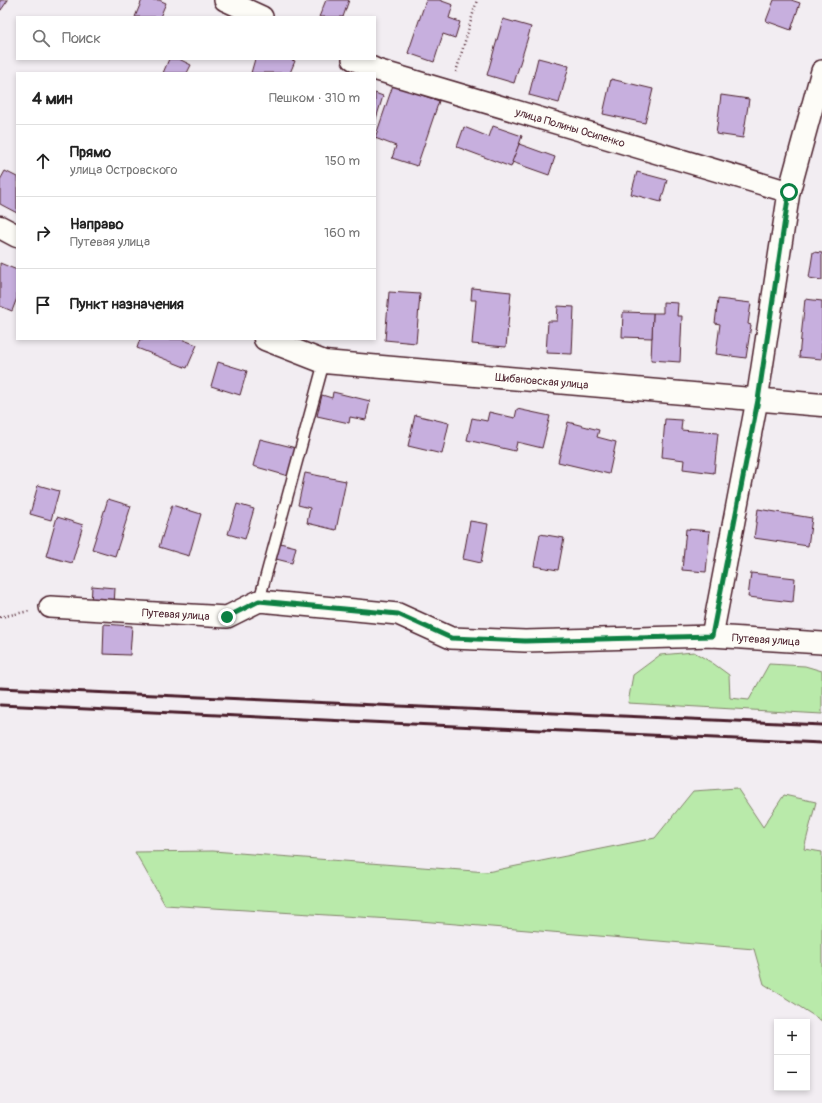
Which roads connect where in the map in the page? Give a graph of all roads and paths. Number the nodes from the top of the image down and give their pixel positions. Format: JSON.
{"nodes":[{"id":1,"x":225,"y":0,"type":"edge"},
{"id":2,"x":477,"y":0,"type":"edge"},
{"id":3,"x":260,"y":16,"type":"edge"},
{"id":4,"x":355,"y":60,"type":"edge"},
{"id":5,"x":822,"y":71,"type":"edge"},
{"id":6,"x":451,"y":91,"type":"junction"},
{"id":7,"x":789,"y":192,"type":"junction"},
{"id":8,"x":0,"y":227,"type":"edge"},
{"id":9,"x":16,"y":235,"type":"edge"},
{"id":10,"x":268,"y":340,"type":"edge"},
{"id":11,"x":324,"y":362,"type":"junction"},
{"id":12,"x":758,"y":400,"type":"junction"},
{"id":13,"x":822,"y":405,"type":"edge"},
{"id":14,"x":259,"y":601,"type":"junction"},
{"id":15,"x":50,"y":607,"type":"joint"},
{"id":16,"x":0,"y":617,"type":"edge"},
{"id":17,"x":712,"y":636,"type":"junction"},
{"id":18,"x":822,"y":643,"type":"edge"}],
"edges":[{"from":1,"to":3,"type":"street"},
{"from":2,"to":6,"type":"path"},
{"from":4,"to":6,"type":"street","name":"улица Полины Осипенко"},
{"from":5,"to":7,"type":"street"},
{"from":6,"to":7,"type":"street","name":"улица Полины Осипенко"},
{"from":7,"to":12,"type":"street"},
{"from":8,"to":9,"type":"street"},
{"from":10,"to":11,"type":"street","name":"Шибановская улица"},
{"from":11,"to":12,"type":"street","name":"Шибановская улица"},
{"from":11,"to":14,"type":"lane"},
{"from":12,"to":13,"type":"street","name":"Шибановская улица"},
{"from":12,"to":17,"type":"street"},
{"from":14,"to":15,"type":"street","name":"Путевая улица"},
{"from":14,"to":17,"type":"street","name":"Путевая улица"},
{"from":15,"to":16,"type":"path"},
{"from":17,"to":18,"type":"street","name":"Путевая улица"}]}
